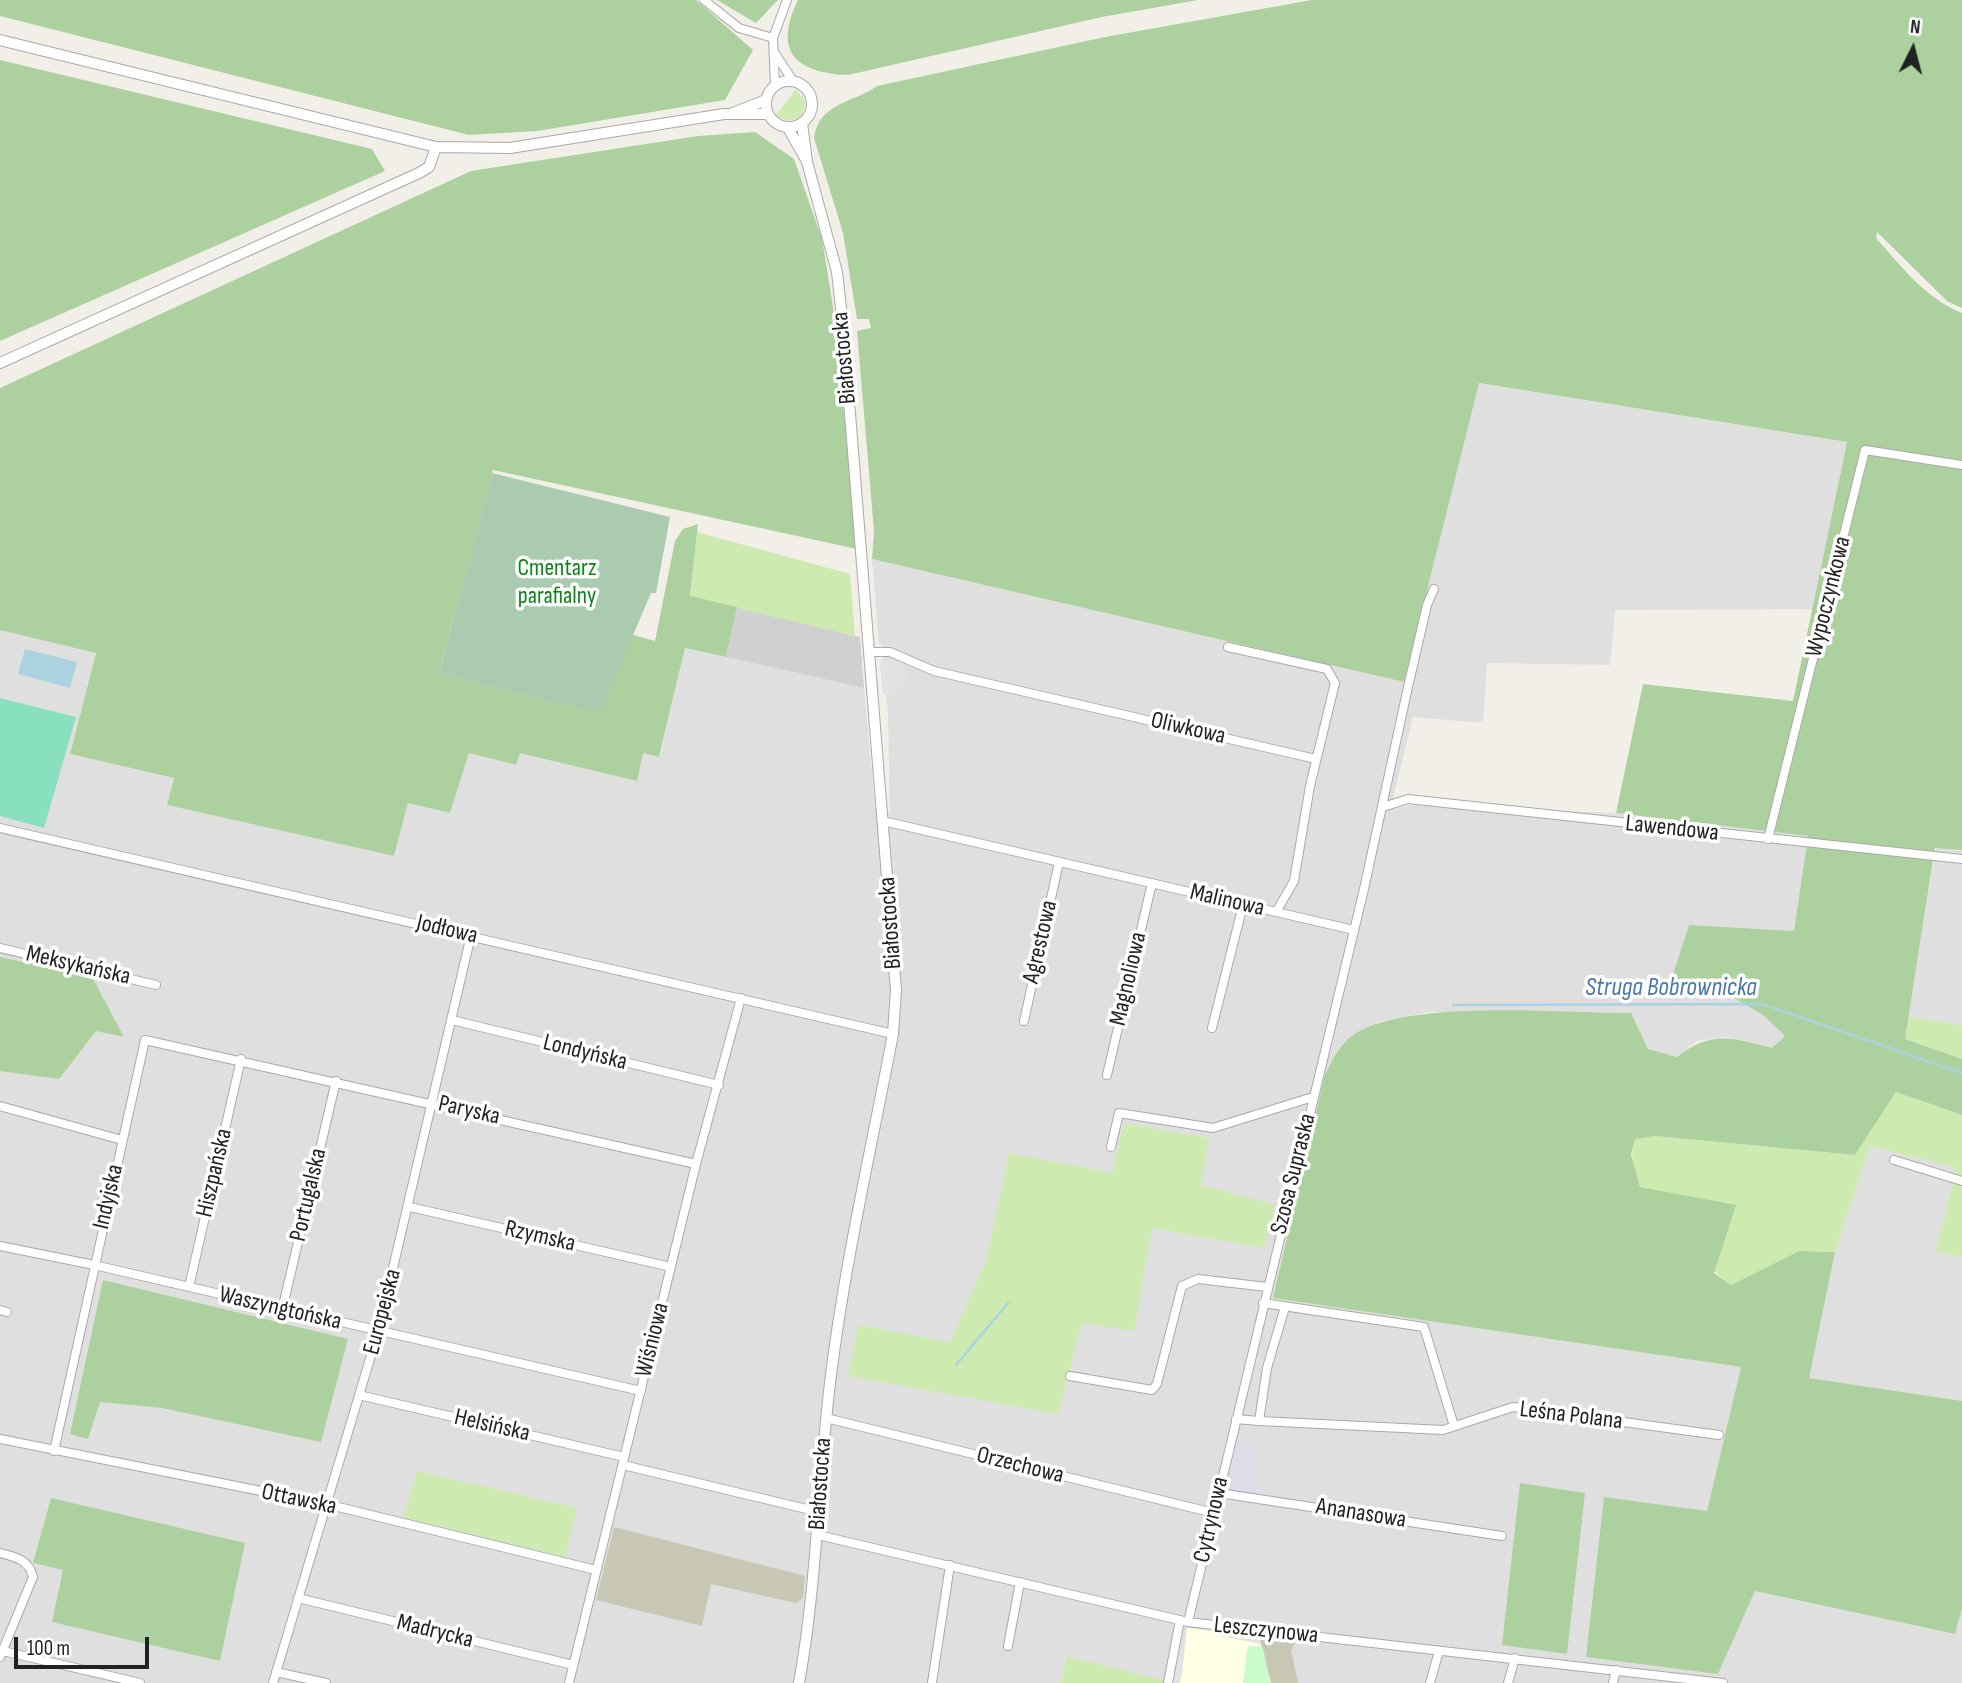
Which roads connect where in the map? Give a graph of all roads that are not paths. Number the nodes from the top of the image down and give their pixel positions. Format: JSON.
{"nodes":[{"id":1,"x":704,"y":0,"type":"edge"},
{"id":2,"x":787,"y":0,"type":"edge"},
{"id":3,"x":773,"y":38,"type":"junction"},
{"id":4,"x":0,"y":40,"type":"edge"},
{"id":5,"x":774,"y":52,"type":"junction"},
{"id":6,"x":793,"y":81,"type":"junction"},
{"id":7,"x":775,"y":86,"type":"junction"},
{"id":8,"x":766,"y":100,"type":"junction"},
{"id":9,"x":732,"y":113,"type":"junction"},
{"id":10,"x":768,"y":114,"type":"junction"},
{"id":11,"x":802,"y":123,"type":"junction"},
{"id":12,"x":788,"y":128,"type":"junction"},
{"id":13,"x":436,"y":147,"type":"junction"},
{"id":14,"x":807,"y":162,"type":"junction"},
{"id":15,"x":0,"y":363,"type":"edge"},
{"id":16,"x":1962,"y":466,"type":"edge"},
{"id":17,"x":1434,"y":589,"type":"dead end"},
{"id":18,"x":1228,"y":646,"type":"dead end"},
{"id":19,"x":870,"y":652,"type":"junction"},
{"id":20,"x":1316,"y":759,"type":"junction"},
{"id":21,"x":1383,"y":807,"type":"junction"},
{"id":22,"x":883,"y":821,"type":"junction"},
{"id":23,"x":0,"y":828,"type":"edge"},
{"id":24,"x":1768,"y":839,"type":"junction"},
{"id":25,"x":1962,"y":859,"type":"edge"},
{"id":26,"x":1059,"y":862,"type":"junction"},
{"id":27,"x":1152,"y":883,"type":"junction"},
{"id":28,"x":1243,"y":905,"type":"junction"},
{"id":29,"x":1276,"y":912,"type":"junction"},
{"id":30,"x":1354,"y":930,"type":"junction"},
{"id":31,"x":471,"y":935,"type":"junction"},
{"id":32,"x":0,"y":948,"type":"edge"},
{"id":33,"x":156,"y":985,"type":"dead end"},
{"id":34,"x":741,"y":998,"type":"junction"},
{"id":35,"x":452,"y":1020,"type":"junction"},
{"id":36,"x":1024,"y":1021,"type":"dead end"},
{"id":37,"x":1212,"y":1028,"type":"dead end"},
{"id":38,"x":893,"y":1034,"type":"junction"},
{"id":39,"x":241,"y":1059,"type":"junction"},
{"id":40,"x":1107,"y":1075,"type":"dead end"},
{"id":41,"x":336,"y":1081,"type":"junction"},
{"id":42,"x":719,"y":1085,"type":"junction"},
{"id":43,"x":1313,"y":1097,"type":"junction"},
{"id":44,"x":433,"y":1103,"type":"junction"},
{"id":45,"x":0,"y":1106,"type":"edge"},
{"id":46,"x":122,"y":1140,"type":"junction"},
{"id":47,"x":1111,"y":1147,"type":"dead end"},
{"id":48,"x":1894,"y":1160,"type":"dead end"},
{"id":49,"x":696,"y":1164,"type":"junction"},
{"id":50,"x":1962,"y":1181,"type":"edge"},
{"id":51,"x":410,"y":1207,"type":"junction"},
{"id":52,"x":0,"y":1246,"type":"edge"},
{"id":53,"x":94,"y":1265,"type":"junction"},
{"id":54,"x":671,"y":1267,"type":"junction"},
{"id":55,"x":189,"y":1287,"type":"junction"},
{"id":56,"x":1267,"y":1287,"type":"junction"},
{"id":57,"x":1263,"y":1303,"type":"junction"},
{"id":58,"x":1285,"y":1307,"type":"junction"},
{"id":59,"x":282,"y":1310,"type":"junction"},
{"id":60,"x":378,"y":1332,"type":"junction"},
{"id":61,"x":1070,"y":1376,"type":"dead end"},
{"id":62,"x":641,"y":1391,"type":"junction"},
{"id":63,"x":359,"y":1395,"type":"junction"},
{"id":64,"x":826,"y":1418,"type":"junction"},
{"id":65,"x":1236,"y":1419,"type":"junction"},
{"id":66,"x":1259,"y":1421,"type":"junction"},
{"id":67,"x":1454,"y":1426,"type":"junction"},
{"id":68,"x":1719,"y":1435,"type":"dead end"},
{"id":69,"x":0,"y":1439,"type":"edge"},
{"id":70,"x":54,"y":1451,"type":"junction"},
{"id":71,"x":624,"y":1461,"type":"junction"},
{"id":72,"x":1219,"y":1493,"type":"junction"},
{"id":73,"x":326,"y":1504,"type":"junction"},
{"id":74,"x":819,"y":1512,"type":"junction"},
{"id":75,"x":1214,"y":1513,"type":"junction"},
{"id":76,"x":817,"y":1535,"type":"junction"},
{"id":77,"x":1503,"y":1536,"type":"dead end"},
{"id":78,"x":0,"y":1553,"type":"edge"},
{"id":79,"x":950,"y":1565,"type":"junction"},
{"id":80,"x":596,"y":1570,"type":"junction"},
{"id":81,"x":1020,"y":1582,"type":"junction"},
{"id":82,"x":298,"y":1598,"type":"junction"},
{"id":83,"x":1184,"y":1621,"type":"junction"},
{"id":84,"x":1008,"y":1646,"type":"dead end"},
{"id":85,"x":1440,"y":1651,"type":"junction"},
{"id":86,"x":1,"y":1654,"type":"edge"},
{"id":87,"x":1515,"y":1658,"type":"junction"},
{"id":88,"x":573,"y":1665,"type":"junction"},
{"id":89,"x":1616,"y":1670,"type":"junction"},
{"id":90,"x":276,"y":1672,"type":"junction"},
{"id":91,"x":140,"y":1683,"type":"edge"},
{"id":92,"x":273,"y":1683,"type":"edge"},
{"id":93,"x":326,"y":1683,"type":"edge"},
{"id":94,"x":569,"y":1683,"type":"edge"},
{"id":95,"x":799,"y":1683,"type":"edge"},
{"id":96,"x":932,"y":1683,"type":"edge"},
{"id":97,"x":1168,"y":1683,"type":"edge"},
{"id":98,"x":1430,"y":1683,"type":"edge"},
{"id":99,"x":1508,"y":1683,"type":"edge"},
{"id":100,"x":1613,"y":1683,"type":"edge"},
{"id":101,"x":1723,"y":1683,"type":"edge"}],
"edges":[{"from":1,"to":3,"type":"street"},
{"from":2,"to":3,"type":"street"},
{"from":3,"to":5,"type":"street"},
{"from":4,"to":13,"type":"street"},
{"from":5,"to":6,"type":"street"},
{"from":5,"to":7,"type":"street"},
{"from":6,"to":7,"type":"street"},
{"from":6,"to":11,"type":"street"},
{"from":7,"to":8,"type":"street"},
{"from":8,"to":9,"type":"street"},
{"from":8,"to":10,"type":"street"},
{"from":9,"to":10,"type":"street"},
{"from":9,"to":13,"type":"street"},
{"from":10,"to":12,"type":"street"},
{"from":11,"to":12,"type":"street"},
{"from":11,"to":14,"type":"street","name":"Białostocka"},
{"from":12,"to":14,"type":"street","name":"Białostocka"},
{"from":13,"to":15,"type":"street"},
{"from":14,"to":19,"type":"street","name":"Białostocka"},
{"from":16,"to":24,"type":"street","name":"Wypoczynkowa"},
{"from":17,"to":21,"type":"street"},
{"from":18,"to":20,"type":"street"},
{"from":19,"to":20,"type":"street","name":"Oliwkowa"},
{"from":19,"to":22,"type":"street","name":"Białostocka"},
{"from":20,"to":29,"type":"street"},
{"from":21,"to":24,"type":"street","name":"Lawendowa"},
{"from":21,"to":30,"type":"street"},
{"from":22,"to":26,"type":"street","name":"Malinowa"},
{"from":22,"to":38,"type":"street","name":"Białostocka"},
{"from":23,"to":31,"type":"street","name":"Jodłowa"},
{"from":24,"to":25,"type":"street","name":"Lawendowa"},
{"from":26,"to":27,"type":"street","name":"Malinowa"},
{"from":26,"to":36,"type":"street","name":"Agrestowa"},
{"from":27,"to":28,"type":"street","name":"Malinowa"},
{"from":27,"to":40,"type":"street","name":"Magnoliowa"},
{"from":28,"to":29,"type":"street","name":"Malinowa"},
{"from":28,"to":37,"type":"street"},
{"from":29,"to":30,"type":"street","name":"Malinowa"},
{"from":30,"to":43,"type":"street","name":"Szosa Supraska"},
{"from":31,"to":34,"type":"street","name":"Jodłowa"},
{"from":31,"to":35,"type":"street","name":"Europejska"},
{"from":32,"to":33,"type":"street","name":"Meksykańska"},
{"from":34,"to":38,"type":"street","name":"Jodłowa"},
{"from":34,"to":42,"type":"street","name":"Wiśniowa"},
{"from":35,"to":42,"type":"street","name":"Londyńska"},
{"from":35,"to":44,"type":"street","name":"Europejska"},
{"from":38,"to":64,"type":"street","name":"Białostocka"},
{"from":39,"to":41,"type":"street","name":"Paryska"},
{"from":39,"to":46,"type":"street","name":"Indyjska"},
{"from":39,"to":55,"type":"street","name":"Hiszpańska"},
{"from":41,"to":44,"type":"street","name":"Paryska"},
{"from":41,"to":59,"type":"street","name":"Portugalska"},
{"from":42,"to":49,"type":"street","name":"Wiśniowa"},
{"from":43,"to":47,"type":"street"},
{"from":43,"to":56,"type":"street","name":"Szosa Supraska"},
{"from":44,"to":49,"type":"street","name":"Paryska"},
{"from":44,"to":51,"type":"street","name":"Europejska"},
{"from":45,"to":46,"type":"street"},
{"from":46,"to":53,"type":"street","name":"Indyjska"},
{"from":48,"to":50,"type":"street"},
{"from":49,"to":54,"type":"street","name":"Wiśniowa"},
{"from":51,"to":54,"type":"street","name":"Rzymska"},
{"from":51,"to":60,"type":"street","name":"Europejska"},
{"from":52,"to":53,"type":"street","name":"Waszyngtońska"},
{"from":53,"to":55,"type":"street","name":"Waszyngtońska"},
{"from":53,"to":70,"type":"street","name":"Indyjska"},
{"from":54,"to":62,"type":"street","name":"Wiśniowa"},
{"from":55,"to":59,"type":"street","name":"Waszyngtońska"},
{"from":56,"to":57,"type":"street","name":"Szosa Supraska"},
{"from":56,"to":61,"type":"street"},
{"from":57,"to":58,"type":"street"},
{"from":57,"to":65,"type":"street","name":"Szosa Supraska"},
{"from":58,"to":66,"type":"street"},
{"from":58,"to":67,"type":"street"},
{"from":59,"to":60,"type":"street","name":"Waszyngtońska"},
{"from":60,"to":62,"type":"street","name":"Waszyngtońska"},
{"from":60,"to":63,"type":"street","name":"Europejska"},
{"from":62,"to":71,"type":"street","name":"Wiśniowa"},
{"from":63,"to":71,"type":"street","name":"Helsińska"},
{"from":63,"to":73,"type":"street","name":"Europejska"},
{"from":64,"to":74,"type":"street","name":"Białostocka"},
{"from":64,"to":75,"type":"street","name":"Orzechowa"},
{"from":65,"to":66,"type":"street","name":"Leśna Polana"},
{"from":65,"to":72,"type":"street","name":"Cytrynowa"},
{"from":66,"to":67,"type":"street","name":"Leśna Polana"},
{"from":67,"to":68,"type":"street","name":"Leśna Polana"},
{"from":69,"to":70,"type":"street","name":"Ottawska"},
{"from":70,"to":73,"type":"street","name":"Ottawska"},
{"from":71,"to":74,"type":"street","name":"Helsińska"},
{"from":71,"to":80,"type":"street","name":"Wiśniowa"},
{"from":72,"to":75,"type":"street","name":"Cytrynowa"},
{"from":72,"to":77,"type":"street","name":"Ananasowa"},
{"from":73,"to":80,"type":"street","name":"Ottawska"},
{"from":73,"to":82,"type":"street","name":"Europejska"},
{"from":74,"to":76,"type":"street","name":"Białostocka"},
{"from":75,"to":83,"type":"street","name":"Cytrynowa"},
{"from":76,"to":79,"type":"street","name":"Leszczynowa"},
{"from":76,"to":95,"type":"street","name":"Białostocka"},
{"from":78,"to":86,"type":"street"},
{"from":79,"to":81,"type":"street","name":"Leszczynowa"},
{"from":79,"to":96,"type":"street"},
{"from":80,"to":88,"type":"street","name":"Wiśniowa"},
{"from":81,"to":83,"type":"street","name":"Leszczynowa"},
{"from":81,"to":84,"type":"street"},
{"from":82,"to":88,"type":"street","name":"Madrycka"},
{"from":82,"to":90,"type":"street","name":"Europejska"},
{"from":83,"to":85,"type":"street","name":"Leszczynowa"},
{"from":83,"to":97,"type":"street","name":"Cytrynowa"},
{"from":85,"to":87,"type":"street","name":"Leszczynowa"},
{"from":85,"to":98,"type":"street"},
{"from":86,"to":91,"type":"street"},
{"from":87,"to":89,"type":"street","name":"Leszczynowa"},
{"from":87,"to":99,"type":"street"},
{"from":88,"to":94,"type":"street","name":"Wiśniowa"},
{"from":89,"to":100,"type":"street"},
{"from":89,"to":101,"type":"street","name":"Leszczynowa"},
{"from":90,"to":92,"type":"street","name":"Europejska"},
{"from":90,"to":93,"type":"street"}]}
